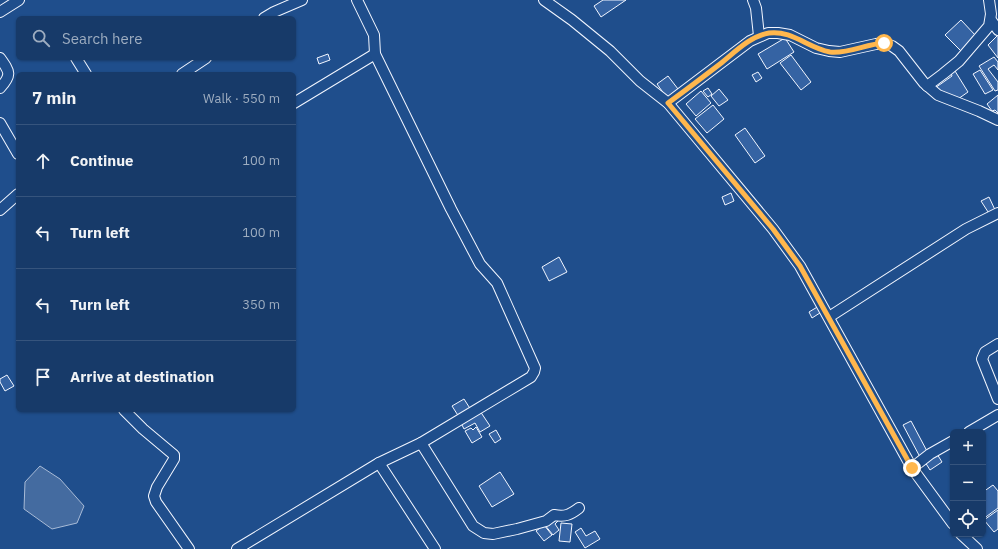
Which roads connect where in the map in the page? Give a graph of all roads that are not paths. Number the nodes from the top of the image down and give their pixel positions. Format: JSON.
{"nodes":[{"id":1,"x":19,"y":0,"type":"edge"},
{"id":2,"x":302,"y":0,"type":"edge"},
{"id":3,"x":356,"y":0,"type":"edge"},
{"id":4,"x":544,"y":0,"type":"edge"},
{"id":5,"x":753,"y":0,"type":"edge"},
{"id":6,"x":988,"y":0,"type":"edge"},
{"id":7,"x":0,"y":12,"type":"edge"},
{"id":8,"x":267,"y":16,"type":"edge"},
{"id":9,"x":991,"y":20,"type":"junction"},
{"id":10,"x":998,"y":30,"type":"edge"},
{"id":11,"x":759,"y":36,"type":"junction"},
{"id":12,"x":375,"y":54,"type":"junction"},
{"id":13,"x":0,"y":58,"type":"edge"},
{"id":14,"x":77,"y":60,"type":"edge"},
{"id":15,"x":203,"y":60,"type":"edge"},
{"id":16,"x":85,"y":72,"type":"edge"},
{"id":17,"x":185,"y":72,"type":"edge"},
{"id":18,"x":927,"y":86,"type":"junction"},
{"id":19,"x":0,"y":88,"type":"edge"},
{"id":20,"x":296,"y":102,"type":"edge"},
{"id":21,"x":668,"y":103,"type":"junction"},
{"id":22,"x":998,"y":120,"type":"edge"},
{"id":23,"x":0,"y":123,"type":"edge"},
{"id":24,"x":16,"y":151,"type":"edge"},
{"id":25,"x":16,"y":196,"type":"edge"},
{"id":26,"x":0,"y":210,"type":"edge"},
{"id":27,"x":998,"y":213,"type":"edge"},
{"id":28,"x":829,"y":316,"type":"junction"},
{"id":29,"x":998,"y":344,"type":"edge"},
{"id":30,"x":998,"y":399,"type":"edge"},
{"id":31,"x":126,"y":412,"type":"edge"},
{"id":32,"x":998,"y":415,"type":"edge"},
{"id":33,"x":974,"y":429,"type":"edge"},
{"id":34,"x":422,"y":443,"type":"junction"},
{"id":35,"x":950,"y":443,"type":"edge"},
{"id":36,"x":379,"y":463,"type":"junction"},
{"id":37,"x":912,"y":468,"type":"junction"},
{"id":38,"x":579,"y":508,"type":"dead end"},
{"id":39,"x":950,"y":520,"type":"edge"},
{"id":40,"x":964,"y":537,"type":"edge"},
{"id":41,"x":189,"y":549,"type":"edge"},
{"id":42,"x":237,"y":549,"type":"edge"},
{"id":43,"x":435,"y":549,"type":"edge"},
{"id":44,"x":977,"y":549,"type":"edge"}],
"edges":[{"from":1,"to":7,"type":"street"},
{"from":2,"to":8,"type":"street"},
{"from":3,"to":12,"type":"street"},
{"from":4,"to":21,"type":"street"},
{"from":5,"to":11,"type":"street"},
{"from":6,"to":9,"type":"street"},
{"from":9,"to":10,"type":"street"},
{"from":9,"to":18,"type":"street"},
{"from":11,"to":18,"type":"street"},
{"from":11,"to":21,"type":"street"},
{"from":12,"to":20,"type":"street"},
{"from":12,"to":34,"type":"street"},
{"from":13,"to":19,"type":"street"},
{"from":14,"to":16,"type":"street"},
{"from":15,"to":17,"type":"street"},
{"from":18,"to":22,"type":"street"},
{"from":21,"to":28,"type":"street"},
{"from":23,"to":24,"type":"street"},
{"from":25,"to":26,"type":"street"},
{"from":27,"to":28,"type":"street"},
{"from":28,"to":37,"type":"street"},
{"from":29,"to":30,"type":"street"},
{"from":31,"to":41,"type":"street"},
{"from":32,"to":33,"type":"street"},
{"from":34,"to":36,"type":"street"},
{"from":34,"to":38,"type":"street"},
{"from":35,"to":37,"type":"street"},
{"from":36,"to":42,"type":"street"},
{"from":36,"to":43,"type":"street"},
{"from":37,"to":39,"type":"street"},
{"from":40,"to":44,"type":"street"}]}
